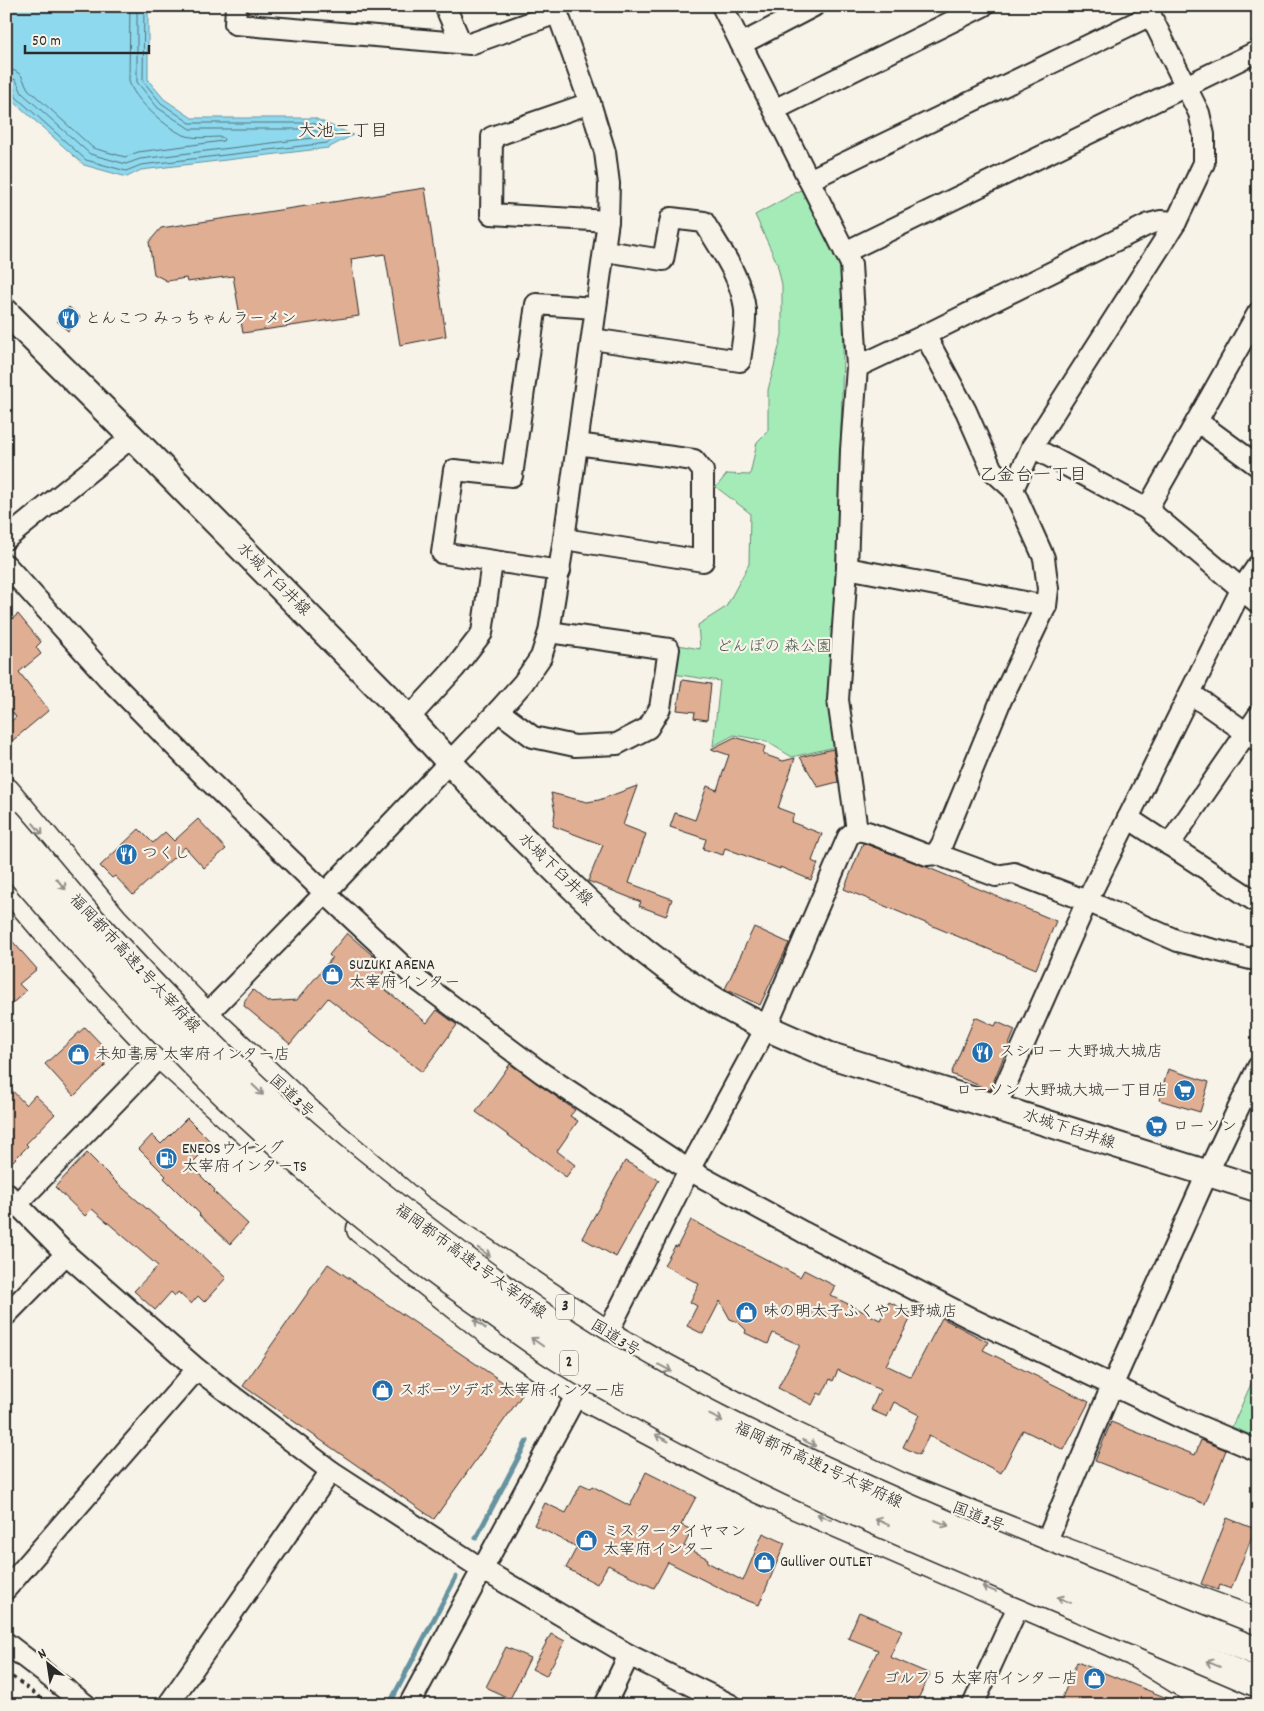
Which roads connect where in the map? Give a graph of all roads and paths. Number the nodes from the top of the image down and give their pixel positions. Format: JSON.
{"nodes":[{"id":1,"x":236,"y":6,"type":"edge"},
{"id":2,"x":445,"y":6,"type":"edge"},
{"id":3,"x":722,"y":6,"type":"edge"},
{"id":4,"x":814,"y":6,"type":"edge"},
{"id":5,"x":983,"y":6,"type":"edge"},
{"id":6,"x":556,"y":9,"type":"edge"},
{"id":7,"x":1148,"y":11,"type":"edge"},
{"id":8,"x":461,"y":43,"type":"junction"},
{"id":9,"x":740,"y":44,"type":"junction"},
{"id":10,"x":1258,"y":51,"type":"edge"},
{"id":11,"x":1186,"y":86,"type":"junction"},
{"id":12,"x":590,"y":103,"type":"junction"},
{"id":13,"x":774,"y":110,"type":"junction"},
{"id":14,"x":809,"y":180,"type":"junction"},
{"id":15,"x":608,"y":221,"type":"junction"},
{"id":16,"x":1176,"y":222,"type":"junction"},
{"id":17,"x":605,"y":251,"type":"junction"},
{"id":18,"x":845,"y":252,"type":"junction"},
{"id":19,"x":595,"y":308,"type":"junction"},
{"id":20,"x":6,"y":312,"type":"edge"},
{"id":21,"x":1255,"y":324,"type":"edge"},
{"id":22,"x":925,"y":335,"type":"junction"},
{"id":23,"x":592,"y":339,"type":"junction"},
{"id":24,"x":857,"y":367,"type":"junction"},
{"id":25,"x":1197,"y":420,"type":"junction"},
{"id":26,"x":132,"y":437,"type":"junction"},
{"id":27,"x":577,"y":444,"type":"junction"},
{"id":28,"x":1032,"y":448,"type":"junction"},
{"id":29,"x":1258,"y":466,"type":"edge"},
{"id":30,"x":1013,"y":489,"type":"junction"},
{"id":31,"x":1147,"y":509,"type":"junction"},
{"id":32,"x":6,"y":539,"type":"edge"},
{"id":33,"x":564,"y":539,"type":"junction"},
{"id":34,"x":492,"y":562,"type":"junction"},
{"id":35,"x":6,"y":565,"type":"edge"},
{"id":36,"x":1258,"y":565,"type":"edge"},
{"id":37,"x":847,"y":568,"type":"junction"},
{"id":38,"x":560,"y":571,"type":"junction"},
{"id":39,"x":1241,"y":590,"type":"junction"},
{"id":40,"x":1258,"y":603,"type":"edge"},
{"id":41,"x":1046,"y":606,"type":"junction"},
{"id":42,"x":549,"y":632,"type":"junction"},
{"id":43,"x":1190,"y":693,"type":"junction"},
{"id":44,"x":498,"y":711,"type":"junction"},
{"id":45,"x":409,"y":718,"type":"junction"},
{"id":46,"x":1254,"y":729,"type":"edge"},
{"id":47,"x":449,"y":762,"type":"junction"},
{"id":48,"x":6,"y":792,"type":"edge"},
{"id":49,"x":1128,"y":818,"type":"junction"},
{"id":50,"x":6,"y":821,"type":"edge"},
{"id":51,"x":857,"y":830,"type":"junction"},
{"id":52,"x":1169,"y":845,"type":"junction"},
{"id":53,"x":936,"y":854,"type":"junction"},
{"id":54,"x":6,"y":856,"type":"edge"},
{"id":55,"x":6,"y":883,"type":"edge"},
{"id":56,"x":325,"y":893,"type":"junction"},
{"id":57,"x":1087,"y":901,"type":"junction"},
{"id":58,"x":1258,"y":903,"type":"edge"},
{"id":59,"x":1258,"y":959,"type":"edge"},
{"id":60,"x":205,"y":1016,"type":"junction"},
{"id":61,"x":766,"y":1028,"type":"junction"},
{"id":62,"x":161,"y":1055,"type":"junction"},
{"id":63,"x":1258,"y":1067,"type":"edge"},
{"id":64,"x":996,"y":1107,"type":"junction"},
{"id":65,"x":689,"y":1170,"type":"junction"},
{"id":66,"x":1207,"y":1174,"type":"junction"},
{"id":67,"x":1258,"y":1189,"type":"edge"},
{"id":68,"x":12,"y":1198,"type":"edge"},
{"id":69,"x":66,"y":1254,"type":"junction"},
{"id":70,"x":6,"y":1315,"type":"edge"},
{"id":71,"x":607,"y":1335,"type":"junction"},
{"id":72,"x":198,"y":1369,"type":"junction"},
{"id":73,"x":1112,"y":1386,"type":"junction"},
{"id":74,"x":578,"y":1393,"type":"junction"},
{"id":75,"x":1258,"y":1451,"type":"edge"},
{"id":76,"x":331,"y":1471,"type":"junction"},
{"id":77,"x":1045,"y":1545,"type":"junction"},
{"id":78,"x":482,"y":1569,"type":"junction"},
{"id":79,"x":6,"y":1589,"type":"edge"},
{"id":80,"x":1020,"y":1603,"type":"junction"},
{"id":81,"x":1258,"y":1623,"type":"edge"},
{"id":82,"x":6,"y":1643,"type":"edge"},
{"id":83,"x":1134,"y":1652,"type":"junction"},
{"id":84,"x":1258,"y":1652,"type":"edge"},
{"id":85,"x":629,"y":1656,"type":"junction"},
{"id":86,"x":6,"y":1672,"type":"edge"},
{"id":87,"x":1258,"y":1684,"type":"edge"},
{"id":88,"x":50,"y":1705,"type":"edge"},
{"id":89,"x":86,"y":1705,"type":"edge"},
{"id":90,"x":168,"y":1705,"type":"edge"},
{"id":91,"x":409,"y":1705,"type":"edge"},
{"id":92,"x":605,"y":1705,"type":"edge"},
{"id":93,"x":731,"y":1705,"type":"edge"},
{"id":94,"x":973,"y":1705,"type":"edge"},
{"id":95,"x":1220,"y":1705,"type":"edge"},
{"id":96,"x":1254,"y":1705,"type":"edge"}],
"edges":[{"from":1,"to":8,"type":"street"},
{"from":2,"to":8,"type":"street"},
{"from":3,"to":9,"type":"street"},
{"from":4,"to":9,"type":"street"},
{"from":5,"to":13,"type":"street"},
{"from":6,"to":8,"type":"street"},
{"from":6,"to":12,"type":"street"},
{"from":7,"to":11,"type":"street"},
{"from":7,"to":14,"type":"street"},
{"from":9,"to":13,"type":"street"},
{"from":10,"to":11,"type":"street"},
{"from":11,"to":16,"type":"street"},
{"from":11,"to":18,"type":"street"},
{"from":12,"to":15,"type":"street"},
{"from":12,"to":15,"type":"street"},
{"from":13,"to":14,"type":"street"},
{"from":14,"to":18,"type":"street"},
{"from":15,"to":17,"type":"street"},
{"from":16,"to":22,"type":"street"},
{"from":16,"to":28,"type":"street"},
{"from":17,"to":19,"type":"street"},
{"from":17,"to":23,"type":"street"},
{"from":18,"to":24,"type":"street"},
{"from":19,"to":23,"type":"street"},
{"from":19,"to":34,"type":"street"},
{"from":20,"to":26,"type":"main road","name":"水城下臼井線"},
{"from":21,"to":25,"type":"street"},
{"from":22,"to":24,"type":"street"},
{"from":22,"to":30,"type":"street"},
{"from":23,"to":27,"type":"street"},
{"from":24,"to":37,"type":"street"},
{"from":25,"to":29,"type":"street"},
{"from":25,"to":31,"type":"street"},
{"from":26,"to":32,"type":"street"},
{"from":26,"to":45,"type":"main road","name":"水城下臼井線"},
{"from":27,"to":33,"type":"street"},
{"from":27,"to":33,"type":"street"},
{"from":28,"to":30,"type":"street"},
{"from":28,"to":31,"type":"street"},
{"from":30,"to":41,"type":"street"},
{"from":31,"to":39,"type":"street"},
{"from":33,"to":38,"type":"street"},
{"from":34,"to":38,"type":"street"},
{"from":34,"to":45,"type":"street"},
{"from":35,"to":56,"type":"street"},
{"from":36,"to":39,"type":"street"},
{"from":37,"to":41,"type":"street"},
{"from":37,"to":51,"type":"street"},
{"from":38,"to":42,"type":"street"},
{"from":39,"to":40,"type":"street"},
{"from":39,"to":43,"type":"street"},
{"from":41,"to":53,"type":"street"},
{"from":42,"to":44,"type":"street"},
{"from":42,"to":44,"type":"street"},
{"from":43,"to":46,"type":"street"},
{"from":43,"to":49,"type":"street"},
{"from":44,"to":47,"type":"street"},
{"from":45,"to":47,"type":"main road","name":"水城下臼井線"},
{"from":46,"to":52,"type":"street"},
{"from":47,"to":56,"type":"street"},
{"from":47,"to":61,"type":"main road","name":"水城下臼井線"},
{"from":48,"to":60,"type":"highway","name":"国道3号","number":"3","one_way":true},
{"from":49,"to":52,"type":"street"},
{"from":49,"to":57,"type":"street"},
{"from":50,"to":84,"type":"highway","name":"福岡都市高速2号太宰府線","number":"2","one_way":true,"bridge":true},
{"from":51,"to":53,"type":"street"},
{"from":51,"to":61,"type":"street"},
{"from":52,"to":58,"type":"street"},
{"from":53,"to":57,"type":"street"},
{"from":87,"to":54,"type":"highway","name":"福岡都市高速2号太宰府線","number":"2","one_way":true,"bridge":true},
{"from":55,"to":62,"type":"highway"},
{"from":56,"to":60,"type":"street"},
{"from":56,"to":65,"type":"street"},
{"from":57,"to":59,"type":"street"},
{"from":57,"to":64,"type":"street"},
{"from":60,"to":71,"type":"highway","name":"国道3号","number":"3","one_way":true},
{"from":61,"to":64,"type":"main road","name":"水城下臼井線"},
{"from":61,"to":65,"type":"street"},
{"from":62,"to":68,"type":"street"},
{"from":74,"to":62,"type":"highway","one_way":true},
{"from":63,"to":66,"type":"street"},
{"from":64,"to":66,"type":"main road","name":"水城下臼井線"},
{"from":65,"to":71,"type":"street"},
{"from":65,"to":73,"type":"street"},
{"from":66,"to":67,"type":"main road","name":"水城下臼井線"},
{"from":66,"to":73,"type":"street"},
{"from":68,"to":69,"type":"street"},
{"from":69,"to":70,"type":"street"},
{"from":69,"to":72,"type":"street"},
{"from":71,"to":74,"type":"street"},
{"from":71,"to":77,"type":"highway","name":"国道3号","number":"3","one_way":true},
{"from":72,"to":76,"type":"street"},
{"from":72,"to":79,"type":"street"},
{"from":73,"to":75,"type":"street"},
{"from":73,"to":77,"type":"street"},
{"from":74,"to":78,"type":"street"},
{"from":80,"to":74,"type":"highway","one_way":true},
{"from":76,"to":78,"type":"street"},
{"from":76,"to":90,"type":"street"},
{"from":77,"to":80,"type":"street"},
{"from":77,"to":81,"type":"highway","name":"国道3号","number":"3"},
{"from":78,"to":85,"type":"street"},
{"from":78,"to":91,"type":"street"},
{"from":80,"to":83,"type":"highway"},
{"from":80,"to":94,"type":"street"},
{"from":82,"to":89,"type":"street"},
{"from":83,"to":95,"type":"highway"},
{"from":83,"to":96,"type":"highway"},
{"from":85,"to":92,"type":"street"},
{"from":85,"to":93,"type":"street"},
{"from":86,"to":88,"type":"path"}]}
